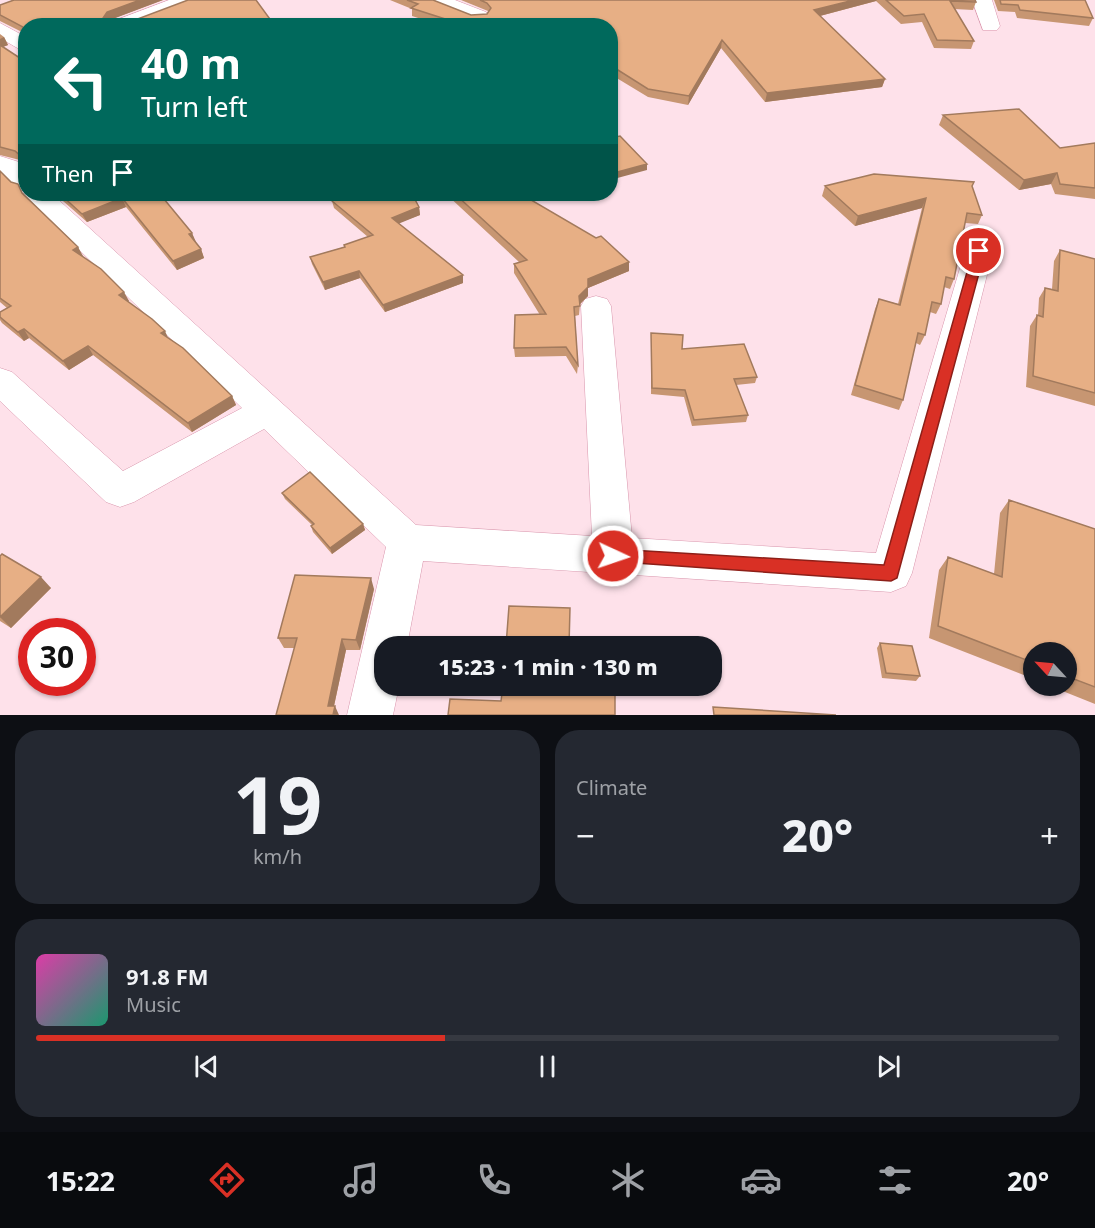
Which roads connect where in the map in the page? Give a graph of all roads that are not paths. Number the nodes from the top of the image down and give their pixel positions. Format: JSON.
{"nodes":[{"id":1,"x":186,"y":0,"type":"edge"},
{"id":2,"x":438,"y":0,"type":"edge"},
{"id":3,"x":982,"y":0,"type":"edge"},
{"id":4,"x":479,"y":16,"type":"edge"},
{"id":5,"x":139,"y":18,"type":"edge"},
{"id":6,"x":990,"y":26,"type":"dead end"},
{"id":7,"x":0,"y":29,"type":"edge"},
{"id":8,"x":18,"y":41,"type":"edge"},
{"id":9,"x":44,"y":201,"type":"edge"},
{"id":10,"x":979,"y":251,"type":"dead end"},
{"id":11,"x":596,"y":306,"type":"dead end"},
{"id":12,"x":0,"y":381,"type":"edge"},
{"id":13,"x":266,"y":411,"type":"junction"},
{"id":14,"x":407,"y":542,"type":"junction"},
{"id":15,"x":613,"y":556,"type":"junction"},
{"id":16,"x":387,"y":636,"type":"edge"},
{"id":17,"x":374,"y":696,"type":"edge"},
{"id":18,"x":370,"y":715,"type":"edge"}],
"edges":[{"from":1,"to":5,"type":"street"},
{"from":2,"to":4,"type":"street"},
{"from":3,"to":6,"type":"street"},
{"from":7,"to":8,"type":"street"},
{"from":9,"to":13,"type":"street"},
{"from":10,"to":15,"type":"street"},
{"from":11,"to":15,"type":"street"},
{"from":12,"to":13,"type":"street"},
{"from":13,"to":14,"type":"street"},
{"from":14,"to":15,"type":"street"},
{"from":14,"to":16,"type":"street"},
{"from":17,"to":18,"type":"street"}]}
